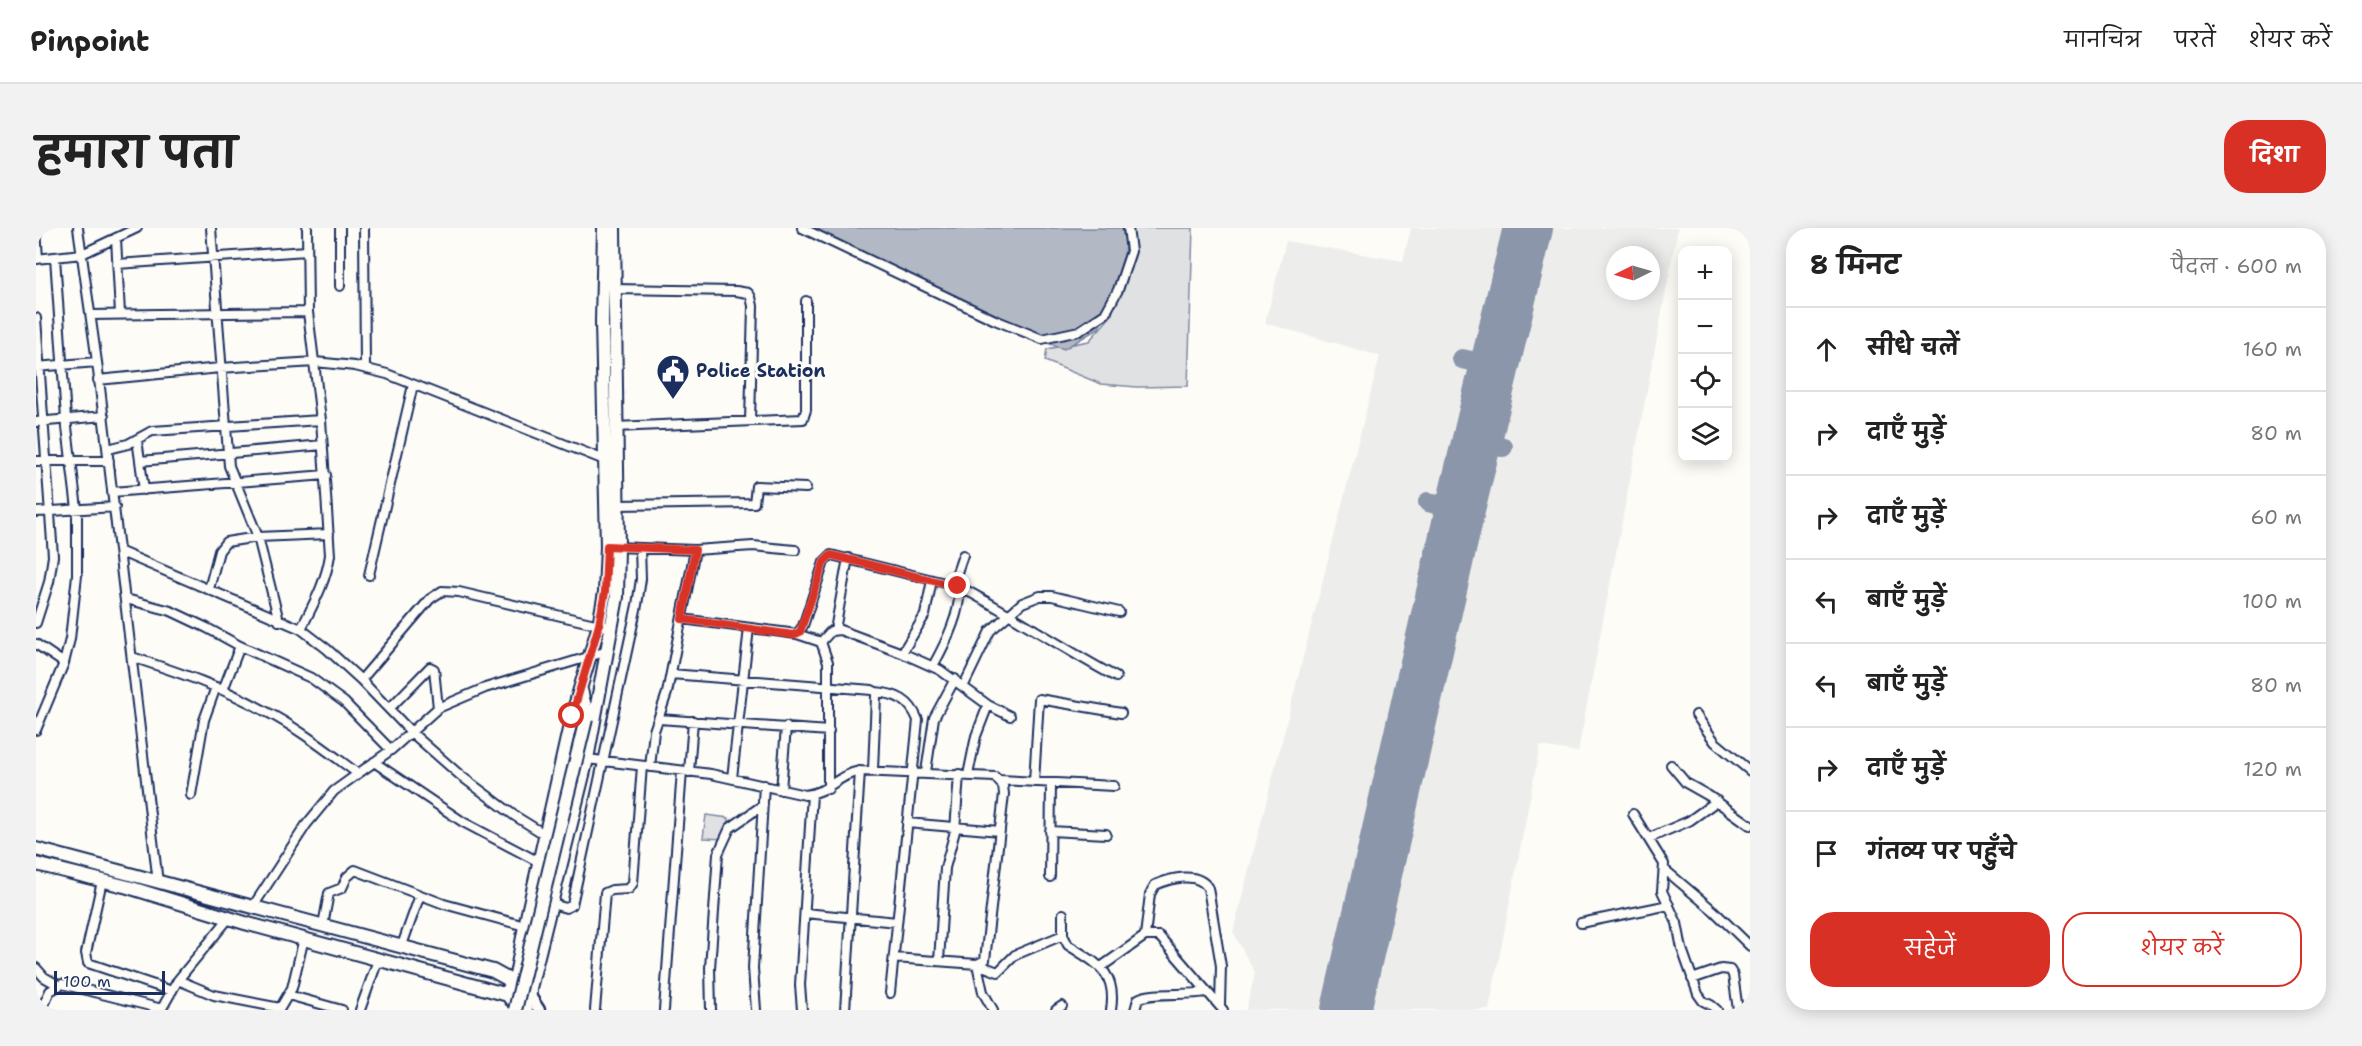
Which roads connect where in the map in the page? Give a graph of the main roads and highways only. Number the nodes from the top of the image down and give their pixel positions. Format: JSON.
{"nodes":[{"id":1,"x":604,"y":228,"type":"edge"},
{"id":2,"x":614,"y":228,"type":"edge"},
{"id":3,"x":610,"y":388,"type":"junction"},
{"id":4,"x":611,"y":463,"type":"junction"},
{"id":5,"x":613,"y":547,"type":"junction"},
{"id":6,"x":580,"y":686,"type":"junction"},
{"id":7,"x":601,"y":688,"type":"junction"},
{"id":8,"x":586,"y":717,"type":"junction"},
{"id":9,"x":36,"y":849,"type":"edge"},
{"id":10,"x":36,"y":864,"type":"edge"},
{"id":11,"x":514,"y":981,"type":"junction"},
{"id":12,"x":519,"y":1002,"type":"edge"},
{"id":13,"x":539,"y":1010,"type":"edge"}],
"edges":[{"from":1,"to":3,"type":"main road"},
{"from":2,"to":3,"type":"main road"},
{"from":3,"to":4,"type":"main road"},
{"from":3,"to":4,"type":"main road"},
{"from":4,"to":5,"type":"main road"},
{"from":4,"to":5,"type":"main road"},
{"from":5,"to":6,"type":"main road"},
{"from":5,"to":7,"type":"main road"},
{"from":6,"to":8,"type":"main road"},
{"from":6,"to":11,"type":"main road"},
{"from":7,"to":8,"type":"main road"},
{"from":7,"to":12,"type":"main road"},
{"from":8,"to":12,"type":"main road","bridge":true},
{"from":9,"to":11,"type":"main road"},
{"from":10,"to":12,"type":"main road"},
{"from":11,"to":12,"type":"main road"},
{"from":11,"to":12,"type":"main road"},
{"from":12,"to":13,"type":"main road"}]}
